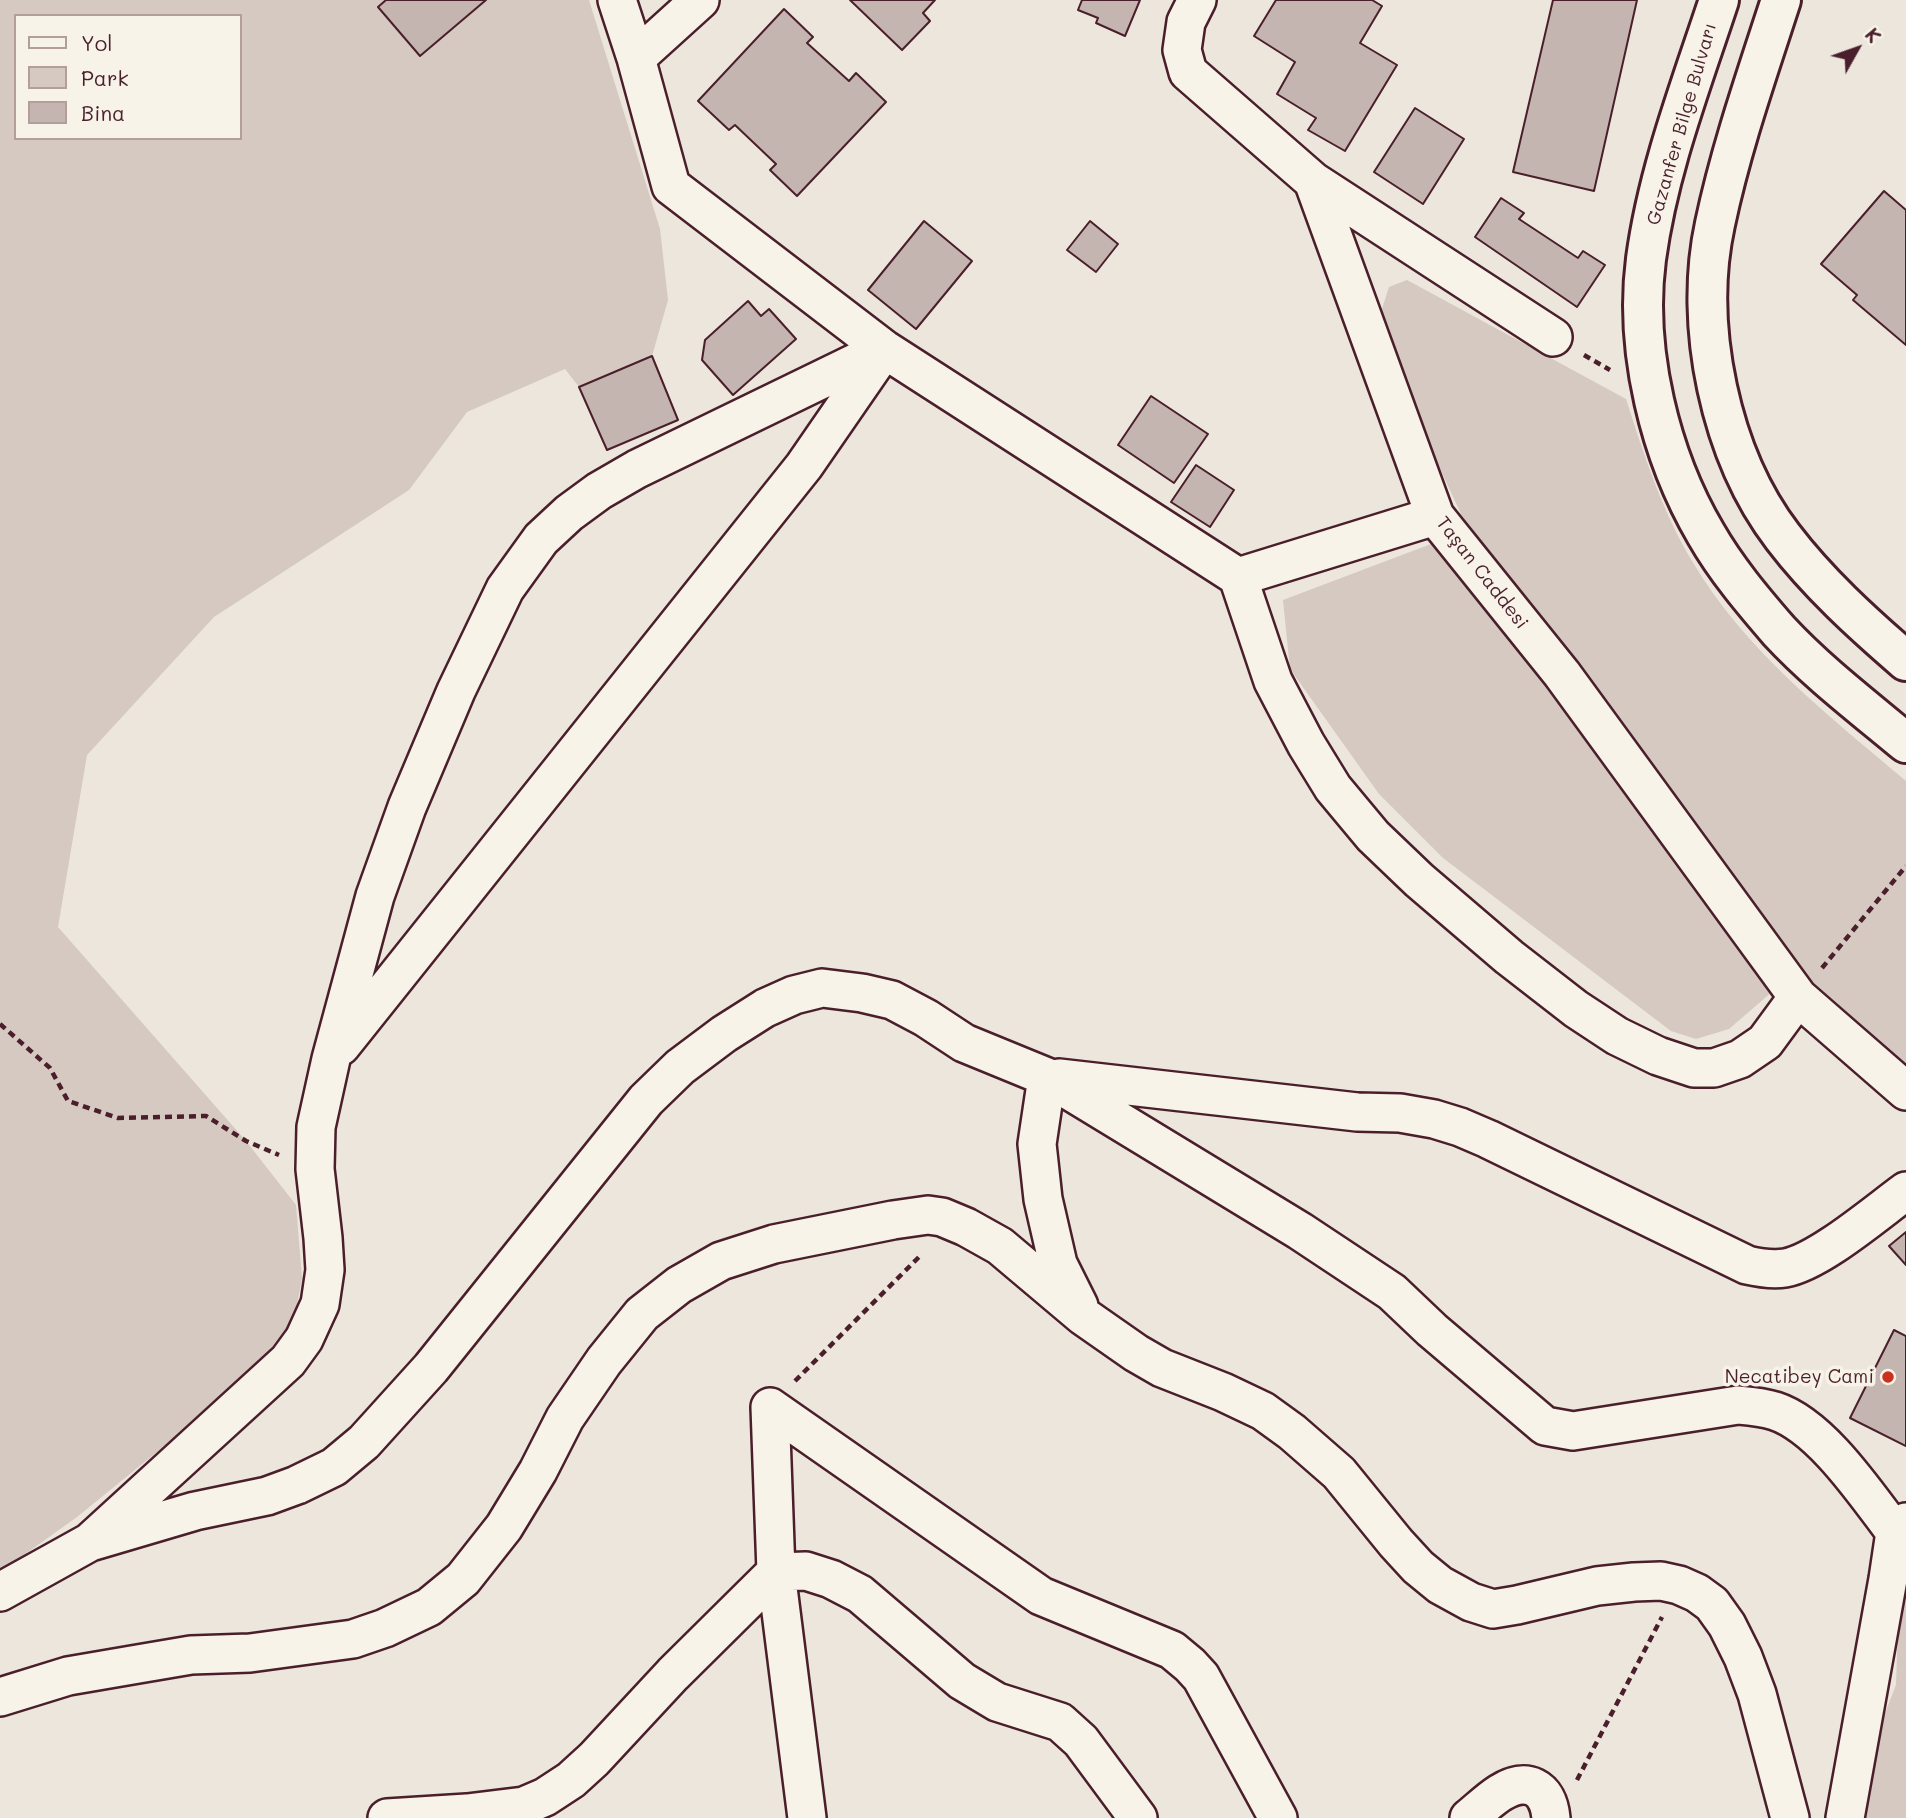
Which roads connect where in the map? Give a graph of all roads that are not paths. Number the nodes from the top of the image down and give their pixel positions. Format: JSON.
{"nodes":[{"id":1,"x":617,"y":0,"type":"edge"},
{"id":2,"x":700,"y":0,"type":"edge"},
{"id":3,"x":1197,"y":0,"type":"edge"},
{"id":4,"x":1718,"y":0,"type":"edge"},
{"id":5,"x":1781,"y":0,"type":"edge"},
{"id":6,"x":636,"y":58,"type":"junction"},
{"id":7,"x":1313,"y":181,"type":"junction"},
{"id":8,"x":1553,"y":337,"type":"road end"},
{"id":9,"x":884,"y":349,"type":"junction"},
{"id":10,"x":1435,"y":516,"type":"junction"},
{"id":11,"x":1238,"y":577,"type":"junction"},
{"id":12,"x":1906,"y":661,"type":"edge"},
{"id":13,"x":1906,"y":743,"type":"edge"},
{"id":14,"x":1798,"y":997,"type":"junction"},
{"id":15,"x":331,"y":1059,"type":"junction"},
{"id":16,"x":1047,"y":1077,"type":"junction"},
{"id":17,"x":1906,"y":1091,"type":"edge"},
{"id":18,"x":1906,"y":1191,"type":"edge"},
{"id":19,"x":1083,"y":1315,"type":"junction"},
{"id":20,"x":1900,"y":1527,"type":"edge"},
{"id":21,"x":90,"y":1542,"type":"junction"},
{"id":22,"x":776,"y":1572,"type":"junction"},
{"id":23,"x":0,"y":1592,"type":"edge"},
{"id":24,"x":0,"y":1697,"type":"edge"},
{"id":25,"x":387,"y":1818,"type":"edge"},
{"id":26,"x":807,"y":1818,"type":"edge"},
{"id":27,"x":1138,"y":1818,"type":"edge"},
{"id":28,"x":1278,"y":1818,"type":"edge"},
{"id":29,"x":1469,"y":1818,"type":"edge"},
{"id":30,"x":1550,"y":1818,"type":"edge"},
{"id":31,"x":1790,"y":1818,"type":"edge"},
{"id":32,"x":1845,"y":1818,"type":"edge"}],
"edges":[{"from":1,"to":6,"type":"street"},
{"from":2,"to":6,"type":"street"},
{"from":3,"to":7,"type":"street","name":"Taşan Caddesi"},
{"from":4,"to":13,"type":"main road","name":"Gazanfer Bilge Bulvarı"},
{"from":5,"to":12,"type":"main road"},
{"from":6,"to":9,"type":"street"},
{"from":7,"to":8,"type":"street"},
{"from":7,"to":10,"type":"street","name":"Taşan Caddesi"},
{"from":9,"to":11,"type":"street"},
{"from":9,"to":15,"type":"street"},
{"from":9,"to":15,"type":"street"},
{"from":10,"to":11,"type":"street"},
{"from":10,"to":14,"type":"street","name":"Taşan Caddesi"},
{"from":11,"to":14,"type":"street"},
{"from":14,"to":17,"type":"street","name":"Taşan Caddesi"},
{"from":15,"to":21,"type":"street"},
{"from":16,"to":18,"type":"street"},
{"from":16,"to":19,"type":"street"},
{"from":16,"to":20,"type":"street"},
{"from":16,"to":21,"type":"street"},
{"from":19,"to":24,"type":"street"},
{"from":19,"to":31,"type":"street"},
{"from":20,"to":32,"type":"street"},
{"from":21,"to":23,"type":"street"},
{"from":22,"to":25,"type":"street"},
{"from":22,"to":26,"type":"street"},
{"from":22,"to":27,"type":"street"},
{"from":22,"to":28,"type":"street"},
{"from":29,"to":30,"type":"street"}]}
